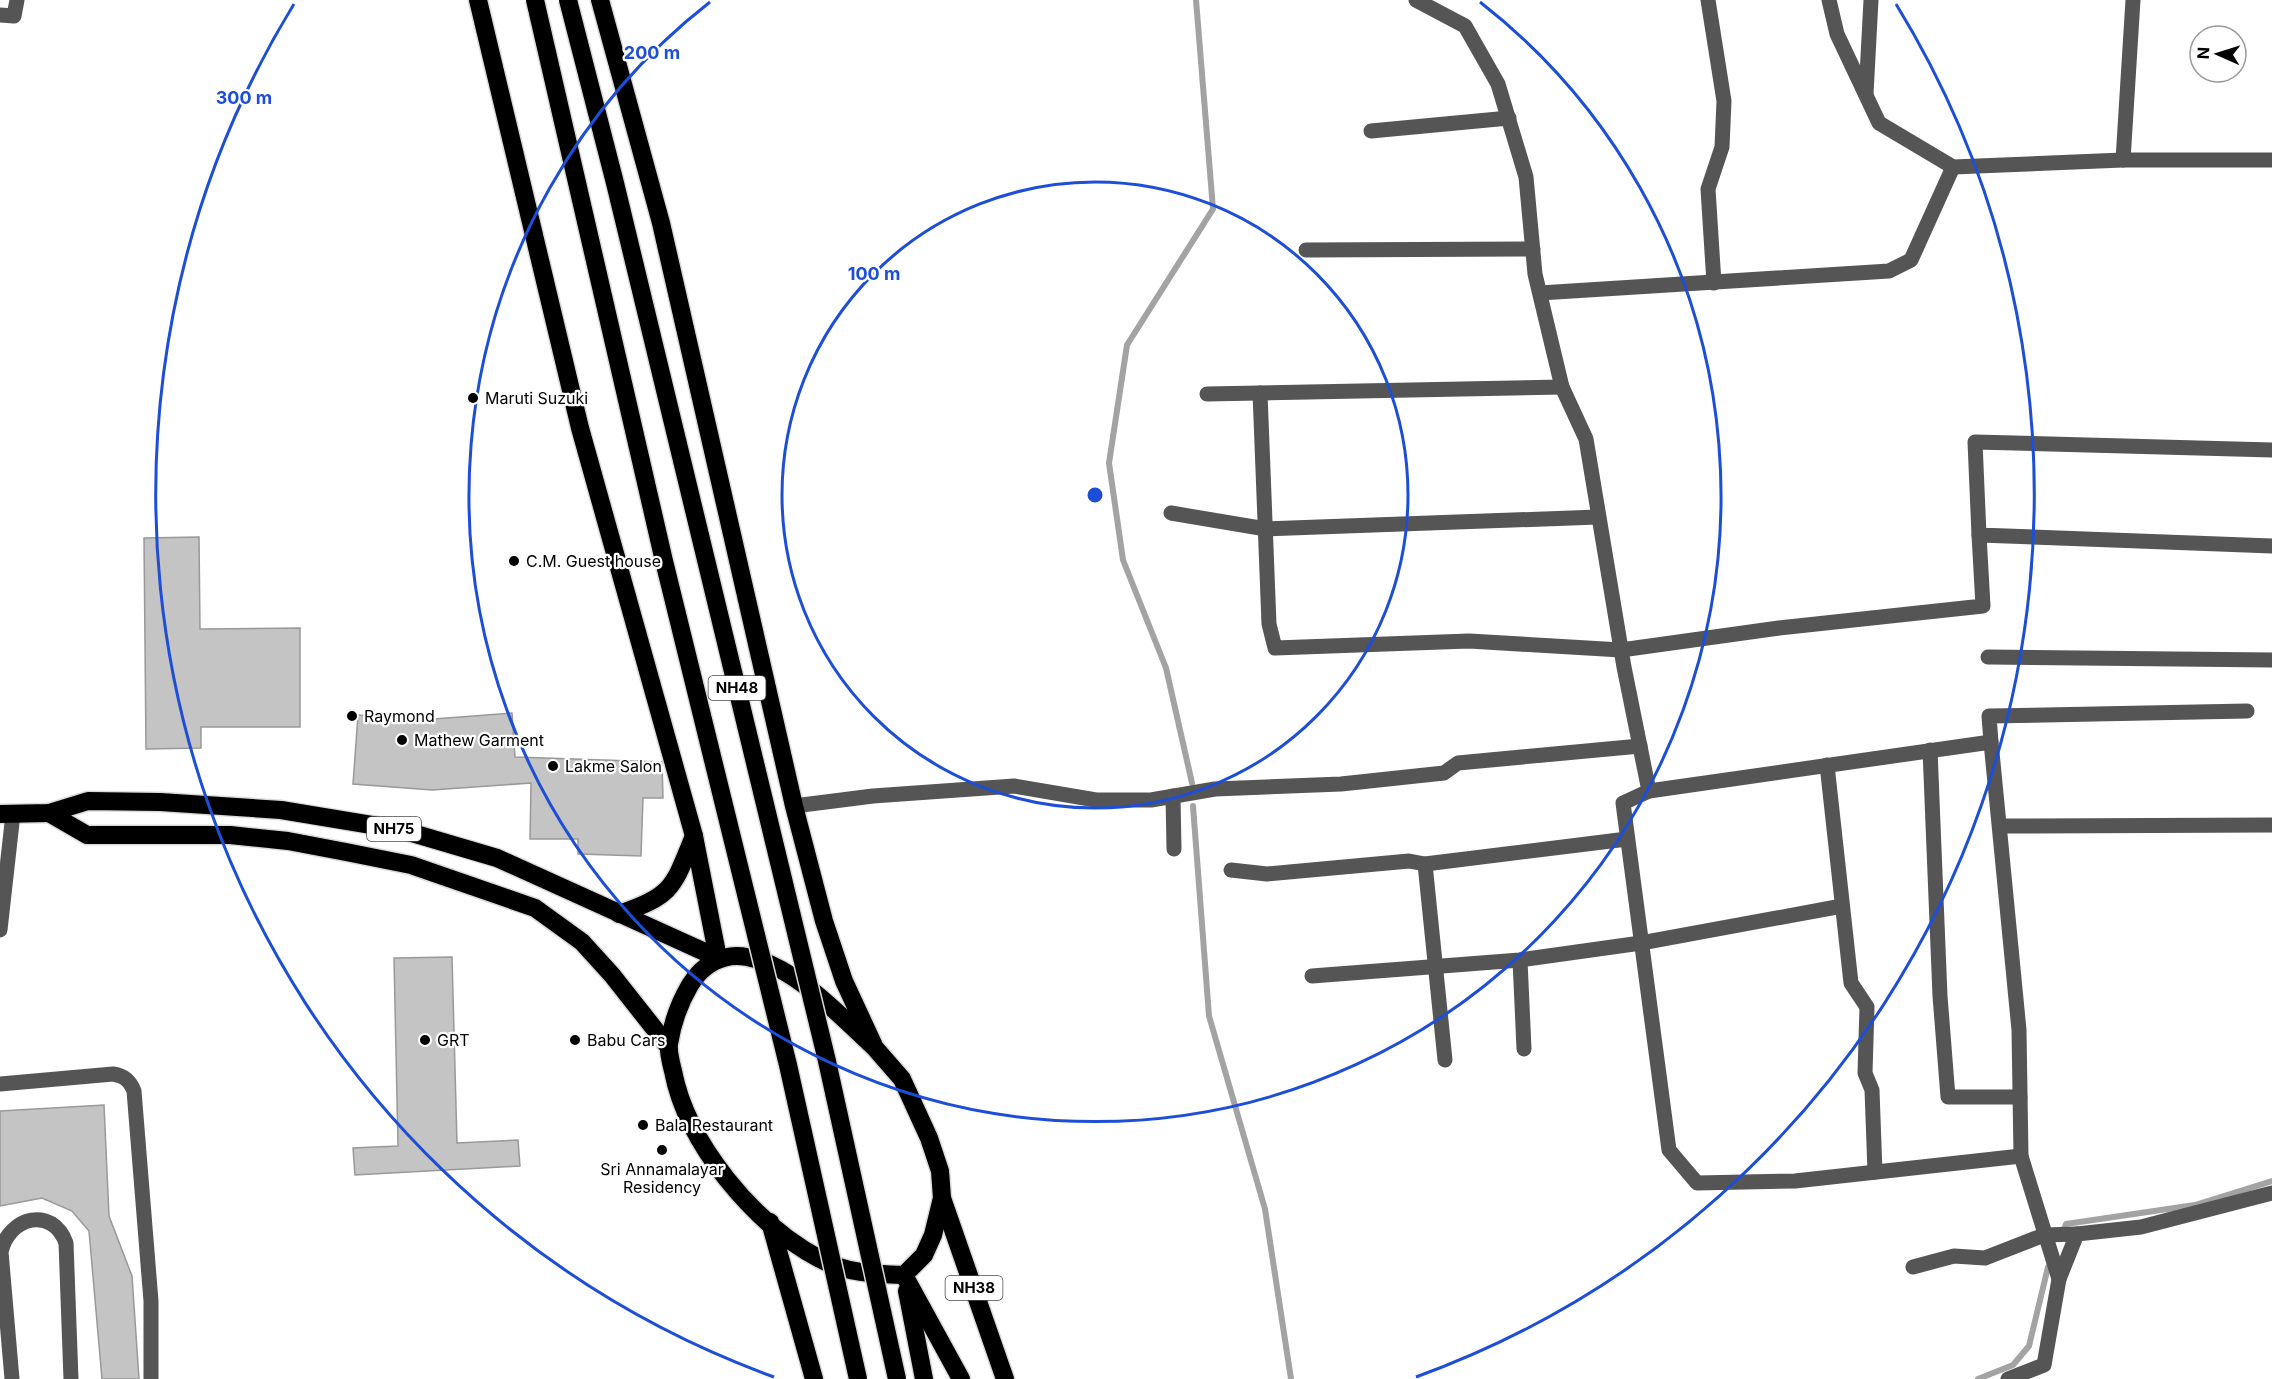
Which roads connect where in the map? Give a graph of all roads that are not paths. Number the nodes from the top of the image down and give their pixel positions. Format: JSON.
{"nodes":[{"id":1,"x":16,"y":0,"type":"edge"},
{"id":2,"x":478,"y":0,"type":"edge"},
{"id":3,"x":535,"y":0,"type":"edge"},
{"id":4,"x":568,"y":0,"type":"edge"},
{"id":5,"x":600,"y":0,"type":"edge"},
{"id":6,"x":1416,"y":0,"type":"edge"},
{"id":7,"x":1708,"y":0,"type":"edge"},
{"id":8,"x":1829,"y":0,"type":"edge"},
{"id":9,"x":1871,"y":0,"type":"edge"},
{"id":10,"x":2133,"y":0,"type":"edge"},
{"id":11,"x":0,"y":15,"type":"edge"},
{"id":12,"x":1866,"y":97,"type":"junction"},
{"id":13,"x":1509,"y":118,"type":"junction"},
{"id":14,"x":1371,"y":131,"type":"dead end"},
{"id":15,"x":2123,"y":160,"type":"junction"},
{"id":16,"x":2272,"y":160,"type":"edge"},
{"id":17,"x":1953,"y":167,"type":"junction"},
{"id":18,"x":1533,"y":249,"type":"junction"},
{"id":19,"x":1306,"y":250,"type":"dead end"},
{"id":20,"x":1714,"y":282,"type":"junction"},
{"id":21,"x":1540,"y":293,"type":"junction"},
{"id":22,"x":1562,"y":387,"type":"junction"},
{"id":23,"x":1260,"y":393,"type":"junction"},
{"id":24,"x":1207,"y":394,"type":"dead end"},
{"id":25,"x":2272,"y":450,"type":"edge"},
{"id":26,"x":1171,"y":513,"type":"dead end"},
{"id":27,"x":1598,"y":517,"type":"junction"},
{"id":28,"x":1266,"y":529,"type":"junction"},
{"id":29,"x":1979,"y":535,"type":"junction"},
{"id":30,"x":2272,"y":546,"type":"edge"},
{"id":31,"x":1621,"y":650,"type":"junction"},
{"id":32,"x":1988,"y":657,"type":"dead end"},
{"id":33,"x":2272,"y":660,"type":"edge"},
{"id":34,"x":2247,"y":711,"type":"dead end"},
{"id":35,"x":1992,"y":742,"type":"junction"},
{"id":36,"x":1640,"y":746,"type":"junction"},
{"id":37,"x":1930,"y":750,"type":"junction"},
{"id":38,"x":1827,"y":765,"type":"junction"},
{"id":39,"x":1649,"y":791,"type":"junction"},
{"id":40,"x":1173,"y":796,"type":"junction"},
{"id":41,"x":794,"y":806,"type":"junction"},
{"id":42,"x":49,"y":813,"type":"junction"},
{"id":43,"x":7,"y":814,"type":"edge"},
{"id":44,"x":2272,"y":825,"type":"edge"},
{"id":45,"x":2001,"y":826,"type":"junction"},
{"id":46,"x":694,"y":836,"type":"junction"},
{"id":47,"x":1628,"y":840,"type":"junction"},
{"id":48,"x":1174,"y":849,"type":"dead end"},
{"id":49,"x":1425,"y":864,"type":"junction"},
{"id":50,"x":1231,"y":870,"type":"dead end"},
{"id":51,"x":1842,"y":906,"type":"junction"},
{"id":52,"x":620,"y":914,"type":"junction"},
{"id":53,"x":0,"y":930,"type":"edge"},
{"id":54,"x":1641,"y":943,"type":"junction"},
{"id":55,"x":718,"y":958,"type":"junction"},
{"id":56,"x":1520,"y":960,"type":"junction"},
{"id":57,"x":1434,"y":968,"type":"junction"},
{"id":58,"x":1312,"y":976,"type":"dead end"},
{"id":59,"x":668,"y":1046,"type":"junction"},
{"id":60,"x":875,"y":1048,"type":"junction"},
{"id":61,"x":1524,"y":1049,"type":"dead end"},
{"id":62,"x":1445,"y":1060,"type":"dead end"},
{"id":63,"x":0,"y":1084,"type":"edge"},
{"id":64,"x":2020,"y":1097,"type":"junction"},
{"id":65,"x":2021,"y":1156,"type":"junction"},
{"id":66,"x":1875,"y":1172,"type":"junction"},
{"id":67,"x":2272,"y":1193,"type":"edge"},
{"id":68,"x":942,"y":1198,"type":"junction"},
{"id":69,"x":770,"y":1222,"type":"junction"},
{"id":70,"x":2077,"y":1234,"type":"junction"},
{"id":71,"x":2044,"y":1235,"type":"junction"},
{"id":72,"x":1913,"y":1267,"type":"dead end"},
{"id":73,"x":904,"y":1275,"type":"junction"},
{"id":74,"x":2059,"y":1279,"type":"junction"},
{"id":75,"x":2045,"y":1372,"type":"edge"},
{"id":76,"x":12,"y":1379,"type":"edge"},
{"id":77,"x":71,"y":1379,"type":"edge"},
{"id":78,"x":152,"y":1379,"type":"edge"},
{"id":79,"x":814,"y":1379,"type":"edge"},
{"id":80,"x":858,"y":1379,"type":"edge"},
{"id":81,"x":897,"y":1379,"type":"edge"},
{"id":82,"x":924,"y":1379,"type":"edge"},
{"id":83,"x":961,"y":1379,"type":"edge"},
{"id":84,"x":1005,"y":1379,"type":"edge"},
{"id":85,"x":2008,"y":1379,"type":"edge"}],
"edges":[{"from":1,"to":11,"type":"street"},
{"from":2,"to":46,"type":"highway"},
{"from":3,"to":80,"type":"highway","number":"NH48","bridge":true},
{"from":4,"to":81,"type":"highway","number":"NH48","bridge":true},
{"from":5,"to":41,"type":"highway"},
{"from":6,"to":13,"type":"street"},
{"from":7,"to":20,"type":"street"},
{"from":8,"to":12,"type":"street"},
{"from":9,"to":12,"type":"street"},
{"from":10,"to":15,"type":"street"},
{"from":12,"to":17,"type":"street"},
{"from":13,"to":14,"type":"street"},
{"from":13,"to":18,"type":"street"},
{"from":15,"to":16,"type":"street"},
{"from":15,"to":17,"type":"street"},
{"from":17,"to":20,"type":"street"},
{"from":18,"to":19,"type":"street"},
{"from":18,"to":21,"type":"street"},
{"from":20,"to":21,"type":"street"},
{"from":21,"to":22,"type":"street"},
{"from":22,"to":23,"type":"street"},
{"from":22,"to":27,"type":"street"},
{"from":23,"to":24,"type":"street"},
{"from":23,"to":28,"type":"street"},
{"from":25,"to":29,"type":"street"},
{"from":26,"to":28,"type":"street"},
{"from":27,"to":28,"type":"street"},
{"from":27,"to":31,"type":"street"},
{"from":28,"to":31,"type":"street"},
{"from":29,"to":30,"type":"street"},
{"from":29,"to":31,"type":"street"},
{"from":31,"to":36,"type":"street"},
{"from":32,"to":33,"type":"street"},
{"from":34,"to":35,"type":"street"},
{"from":35,"to":37,"type":"street"},
{"from":35,"to":45,"type":"street"},
{"from":36,"to":39,"type":"street"},
{"from":36,"to":40,"type":"street"},
{"from":37,"to":38,"type":"street"},
{"from":37,"to":64,"type":"street"},
{"from":38,"to":39,"type":"street"},
{"from":38,"to":51,"type":"street"},
{"from":39,"to":47,"type":"street"},
{"from":40,"to":41,"type":"street"},
{"from":40,"to":48,"type":"street"},
{"from":41,"to":60,"type":"highway"},
{"from":42,"to":43,"type":"highway","number":"NH75"},
{"from":42,"to":52,"type":"highway","number":"NH75"},
{"from":42,"to":59,"type":"highway","number":"NH75"},
{"from":43,"to":53,"type":"street"},
{"from":44,"to":45,"type":"street"},
{"from":45,"to":64,"type":"street"},
{"from":46,"to":52,"type":"highway"},
{"from":46,"to":55,"type":"highway"},
{"from":47,"to":49,"type":"street"},
{"from":47,"to":54,"type":"street"},
{"from":49,"to":50,"type":"street"},
{"from":49,"to":57,"type":"street"},
{"from":51,"to":54,"type":"street"},
{"from":51,"to":66,"type":"street"},
{"from":52,"to":55,"type":"highway","number":"NH75"},
{"from":54,"to":56,"type":"street"},
{"from":54,"to":66,"type":"street"},
{"from":55,"to":59,"type":"highway"},
{"from":55,"to":60,"type":"highway","number":"NH38"},
{"from":56,"to":57,"type":"street"},
{"from":56,"to":61,"type":"street"},
{"from":57,"to":58,"type":"street"},
{"from":57,"to":62,"type":"street"},
{"from":59,"to":69,"type":"highway"},
{"from":60,"to":68,"type":"highway","number":"NH38"},
{"from":63,"to":78,"type":"street"},
{"from":64,"to":65,"type":"street"},
{"from":65,"to":66,"type":"street"},
{"from":65,"to":71,"type":"street"},
{"from":67,"to":70,"type":"street"},
{"from":68,"to":73,"type":"highway","number":"NH38"},
{"from":68,"to":84,"type":"highway","number":"NH38"},
{"from":69,"to":73,"type":"highway"},
{"from":69,"to":79,"type":"highway"},
{"from":70,"to":71,"type":"street"},
{"from":70,"to":74,"type":"street"},
{"from":71,"to":72,"type":"street"},
{"from":71,"to":74,"type":"street"},
{"from":73,"to":82,"type":"highway"},
{"from":73,"to":83,"type":"highway","number":"NH38"},
{"from":74,"to":75,"type":"street"},
{"from":75,"to":85,"type":"street"},
{"from":76,"to":77,"type":"street"}]}
